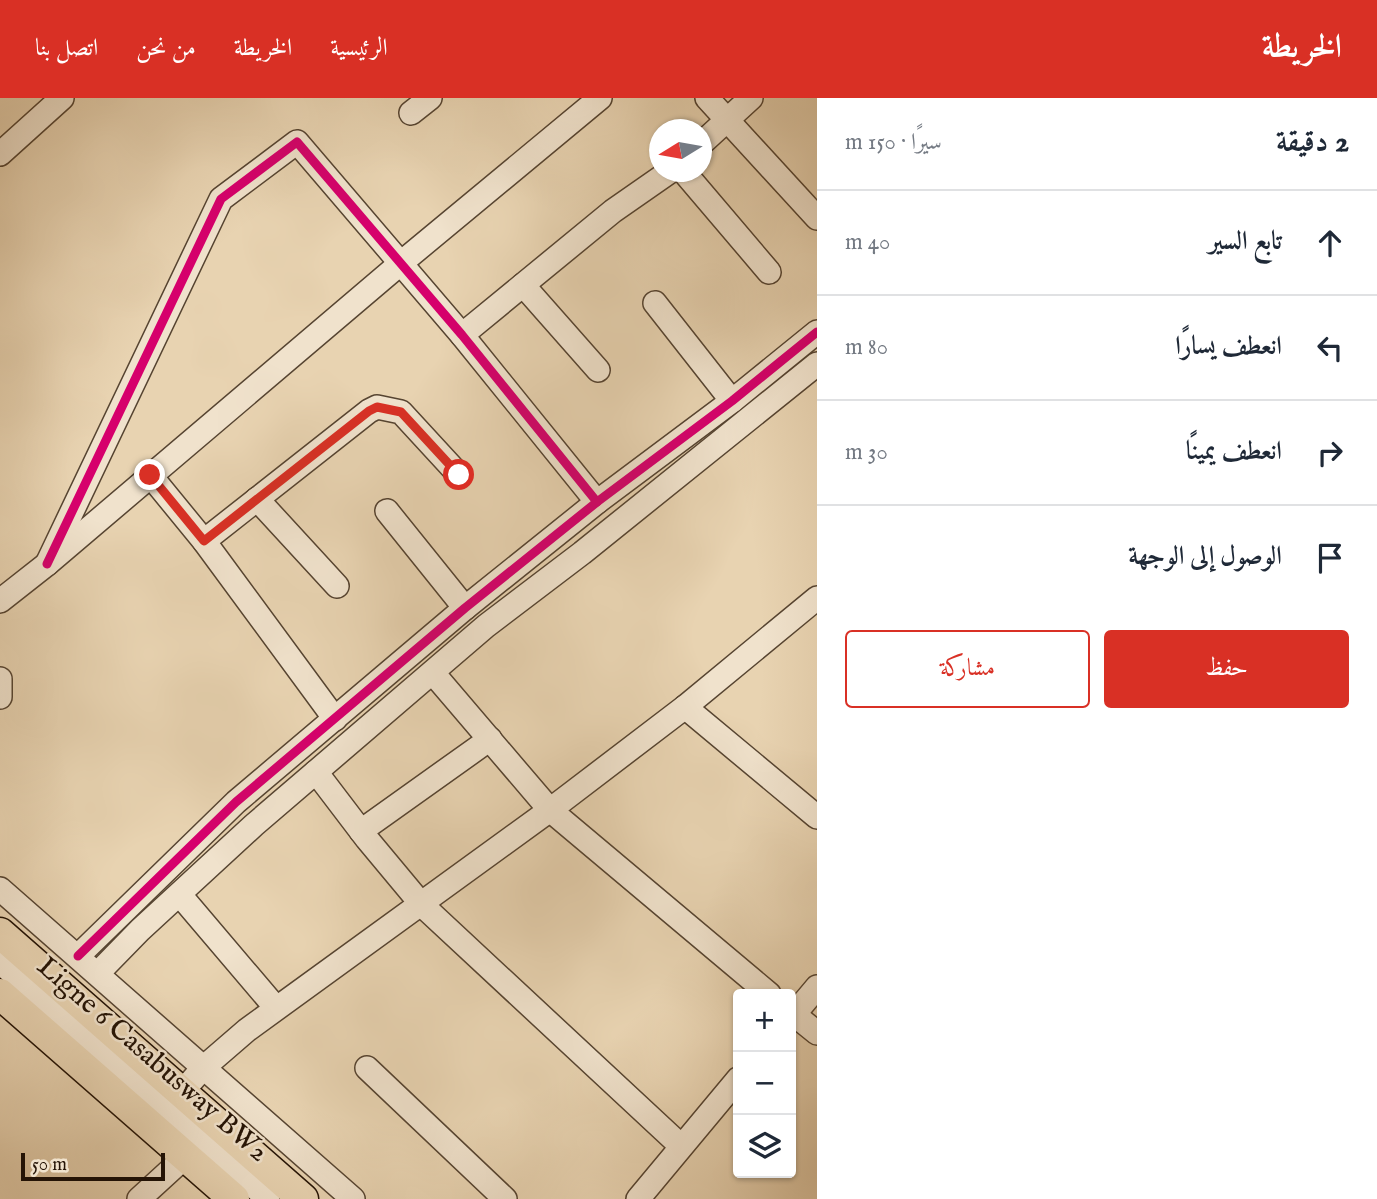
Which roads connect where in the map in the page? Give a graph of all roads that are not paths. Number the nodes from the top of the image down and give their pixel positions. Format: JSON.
{"nodes":[{"id":1,"x":62,"y":98,"type":"edge"},
{"id":2,"x":430,"y":98,"type":"edge"},
{"id":3,"x":600,"y":98,"type":"edge"},
{"id":4,"x":706,"y":98,"type":"edge"},
{"id":5,"x":751,"y":98,"type":"edge"},
{"id":6,"x":411,"y":113,"type":"dead end"},
{"id":7,"x":726,"y":119,"type":"junction"},
{"id":8,"x":712,"y":133,"type":"edge"},
{"id":9,"x":0,"y":154,"type":"edge"},
{"id":10,"x":655,"y":182,"type":"edge"},
{"id":11,"x":692,"y":182,"type":"edge"},
{"id":12,"x":817,"y":218,"type":"edge"},
{"id":13,"x":401,"y":262,"type":"junction"},
{"id":14,"x":769,"y":272,"type":"dead end"},
{"id":15,"x":523,"y":285,"type":"junction"},
{"id":16,"x":656,"y":303,"type":"dead end"},
{"id":17,"x":817,"y":332,"type":"edge"},
{"id":18,"x":462,"y":335,"type":"junction"},
{"id":19,"x":817,"y":364,"type":"edge"},
{"id":20,"x":598,"y":370,"type":"dead end"},
{"id":21,"x":732,"y":401,"type":"junction"},
{"id":22,"x":150,"y":475,"type":"junction"},
{"id":23,"x":459,"y":475,"type":"dead end"},
{"id":24,"x":257,"y":499,"type":"junction"},
{"id":25,"x":597,"y":502,"type":"junction"},
{"id":26,"x":387,"y":511,"type":"dead end"},
{"id":27,"x":204,"y":541,"type":"junction"},
{"id":28,"x":47,"y":564,"type":"junction"},
{"id":29,"x":337,"y":586,"type":"dead end"},
{"id":30,"x":817,"y":598,"type":"edge"},
{"id":31,"x":0,"y":601,"type":"edge"},
{"id":32,"x":465,"y":608,"type":"junction"},
{"id":33,"x":433,"y":673,"type":"junction"},
{"id":34,"x":0,"y":678,"type":"edge"},
{"id":35,"x":0,"y":697,"type":"edge"},
{"id":36,"x":685,"y":707,"type":"junction"},
{"id":37,"x":335,"y":719,"type":"junction"},
{"id":38,"x":489,"y":740,"type":"junction"},
{"id":39,"x":316,"y":772,"type":"junction"},
{"id":40,"x":550,"y":810,"type":"junction"},
{"id":41,"x":817,"y":817,"type":"edge"},
{"id":42,"x":361,"y":831,"type":"junction"},
{"id":43,"x":0,"y":889,"type":"edge"},
{"id":44,"x":180,"y":895,"type":"junction"},
{"id":45,"x":422,"y":905,"type":"junction"},
{"id":46,"x":0,"y":933,"type":"edge"},
{"id":47,"x":78,"y":956,"type":"junction"},
{"id":48,"x":0,"y":962,"type":"edge"},
{"id":49,"x":0,"y":972,"type":"edge"},
{"id":50,"x":98,"y":973,"type":"junction"},
{"id":51,"x":817,"y":987,"type":"edge"},
{"id":52,"x":763,"y":989,"type":"edge"},
{"id":53,"x":0,"y":994,"type":"edge"},
{"id":54,"x":276,"y":1008,"type":"junction"},
{"id":55,"x":796,"y":1011,"type":"edge"},
{"id":56,"x":796,"y":1018,"type":"edge"},
{"id":57,"x":817,"y":1033,"type":"edge"},
{"id":58,"x":203,"y":1068,"type":"junction"},
{"id":59,"x":367,"y":1068,"type":"dead end"},
{"id":60,"x":733,"y":1085,"type":"edge"},
{"id":61,"x":181,"y":1093,"type":"junction"},
{"id":62,"x":681,"y":1146,"type":"junction"},
{"id":63,"x":186,"y":1156,"type":"junction"},
{"id":64,"x":139,"y":1199,"type":"edge"},
{"id":65,"x":234,"y":1199,"type":"edge"},
{"id":66,"x":257,"y":1199,"type":"edge"},
{"id":67,"x":268,"y":1199,"type":"edge"},
{"id":68,"x":303,"y":1199,"type":"edge"},
{"id":69,"x":354,"y":1199,"type":"edge"},
{"id":70,"x":505,"y":1199,"type":"edge"},
{"id":71,"x":638,"y":1199,"type":"edge"}],
"edges":[{"from":1,"to":9,"type":"street"},
{"from":2,"to":6,"type":"street"},
{"from":3,"to":13,"type":"street"},
{"from":4,"to":7,"type":"street"},
{"from":5,"to":7,"type":"street"},
{"from":7,"to":8,"type":"street"},
{"from":7,"to":12,"type":"street"},
{"from":10,"to":15,"type":"street"},
{"from":11,"to":14,"type":"street"},
{"from":13,"to":18,"type":"street"},
{"from":13,"to":22,"type":"street"},
{"from":13,"to":28,"type":"street"},
{"from":15,"to":18,"type":"street"},
{"from":15,"to":20,"type":"street"},
{"from":16,"to":21,"type":"street"},
{"from":17,"to":21,"type":"street"},
{"from":18,"to":25,"type":"street"},
{"from":19,"to":33,"type":"street"},
{"from":21,"to":25,"type":"street"},
{"from":22,"to":27,"type":"street"},
{"from":22,"to":28,"type":"street"},
{"from":23,"to":24,"type":"street"},
{"from":24,"to":27,"type":"street"},
{"from":24,"to":29,"type":"street"},
{"from":25,"to":32,"type":"street"},
{"from":26,"to":32,"type":"street"},
{"from":27,"to":37,"type":"street"},
{"from":28,"to":31,"type":"street"},
{"from":30,"to":36,"type":"street"},
{"from":32,"to":37,"type":"street"},
{"from":33,"to":38,"type":"street"},
{"from":33,"to":39,"type":"street"},
{"from":34,"to":35,"type":"street"},
{"from":36,"to":40,"type":"street"},
{"from":36,"to":41,"type":"street"},
{"from":37,"to":47,"type":"street"},
{"from":38,"to":40,"type":"street"},
{"from":38,"to":42,"type":"street"},
{"from":39,"to":42,"type":"street"},
{"from":39,"to":44,"type":"street"},
{"from":40,"to":45,"type":"street"},
{"from":40,"to":52,"type":"street"},
{"from":42,"to":45,"type":"street"},
{"from":43,"to":47,"type":"street"},
{"from":44,"to":50,"type":"street"},
{"from":44,"to":54,"type":"street"},
{"from":45,"to":54,"type":"street"},
{"from":45,"to":62,"type":"street"},
{"from":46,"to":61,"type":"main road"},
{"from":47,"to":50,"type":"street"},
{"from":48,"to":67,"type":"street","name":"Ligne 6 Casabusway BW2"},
{"from":49,"to":66,"type":"street","name":"Ligne 6 Casabusway BW2"},
{"from":50,"to":58,"type":"street"},
{"from":51,"to":55,"type":"street"},
{"from":53,"to":63,"type":"main road"},
{"from":54,"to":58,"type":"street"},
{"from":56,"to":57,"type":"street"},
{"from":58,"to":61,"type":"street"},
{"from":58,"to":69,"type":"street"},
{"from":59,"to":70,"type":"street"},
{"from":60,"to":62,"type":"street"},
{"from":61,"to":68,"type":"main road"},
{"from":62,"to":71,"type":"street"},
{"from":63,"to":64,"type":"street"},
{"from":63,"to":65,"type":"main road"}]}
